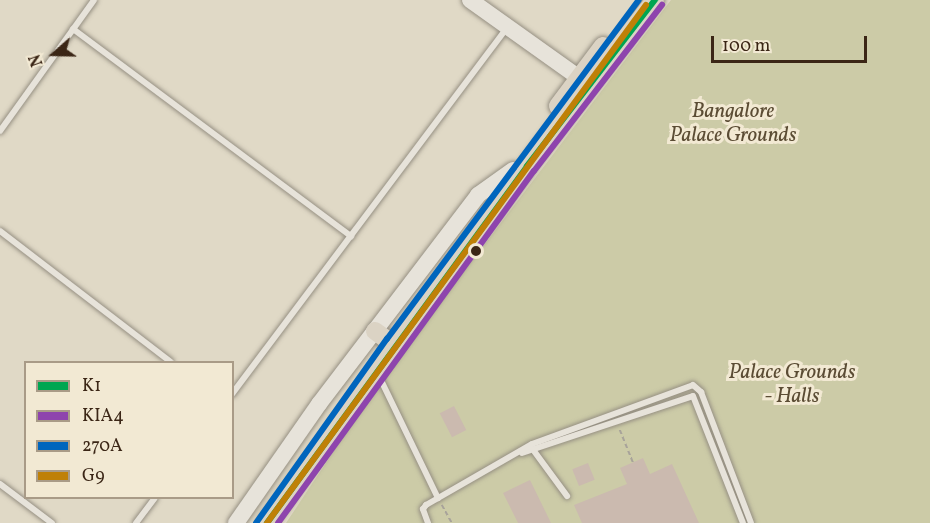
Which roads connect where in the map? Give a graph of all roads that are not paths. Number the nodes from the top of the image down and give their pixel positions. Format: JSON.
{"nodes":[{"id":1,"x":94,"y":0,"type":"edge"},
{"id":2,"x":639,"y":0,"type":"edge"},
{"id":3,"x":655,"y":0,"type":"edge"},
{"id":4,"x":482,"y":3,"type":"edge"},
{"id":5,"x":508,"y":27,"type":"junction"},
{"id":6,"x":73,"y":29,"type":"junction"},
{"id":7,"x":584,"y":81,"type":"junction"},
{"id":8,"x":0,"y":131,"type":"edge"},
{"id":9,"x":0,"y":231,"type":"edge"},
{"id":10,"x":351,"y":237,"type":"junction"},
{"id":11,"x":386,"y":338,"type":"junction"},
{"id":12,"x":168,"y":361,"type":"edge"},
{"id":13,"x":369,"y":374,"type":"junction"},
{"id":14,"x":234,"y":391,"type":"edge"},
{"id":15,"x":645,"y":403,"type":"junction"},
{"id":16,"x":649,"y":410,"type":"junction"},
{"id":17,"x":585,"y":429,"type":"junction"},
{"id":18,"x":534,"y":451,"type":"junction"},
{"id":19,"x":516,"y":454,"type":"junction"},
{"id":20,"x":0,"y":484,"type":"edge"},
{"id":21,"x":567,"y":496,"type":"dead end"},
{"id":22,"x":438,"y":498,"type":"junction"},
{"id":23,"x":154,"y":499,"type":"edge"},
{"id":24,"x":52,"y":523,"type":"edge"},
{"id":25,"x":136,"y":523,"type":"edge"},
{"id":26,"x":236,"y":523,"type":"edge"},
{"id":27,"x":256,"y":523,"type":"edge"},
{"id":28,"x":267,"y":523,"type":"edge"},
{"id":29,"x":428,"y":523,"type":"edge"},
{"id":30,"x":743,"y":523,"type":"edge"},
{"id":31,"x":751,"y":523,"type":"edge"}],
"edges":[{"from":1,"to":6,"type":"lane"},
{"from":2,"to":7,"type":"main road"},
{"from":3,"to":7,"type":"main road"},
{"from":4,"to":5,"type":"street"},
{"from":5,"to":7,"type":"street"},
{"from":5,"to":10,"type":"lane"},
{"from":6,"to":8,"type":"lane"},
{"from":6,"to":10,"type":"lane"},
{"from":7,"to":11,"type":"main road"},
{"from":7,"to":11,"type":"main road"},
{"from":9,"to":12,"type":"lane"},
{"from":10,"to":14,"type":"lane"},
{"from":11,"to":13,"type":"main road"},
{"from":11,"to":26,"type":"street"},
{"from":13,"to":22,"type":"lane"},
{"from":13,"to":27,"type":"main road"},
{"from":13,"to":28,"type":"main road"},
{"from":15,"to":16,"type":"lane"},
{"from":15,"to":17,"type":"lane"},
{"from":15,"to":31,"type":"lane"},
{"from":16,"to":17,"type":"lane"},
{"from":16,"to":30,"type":"lane"},
{"from":17,"to":18,"type":"lane"},
{"from":17,"to":19,"type":"lane"},
{"from":18,"to":19,"type":"lane"},
{"from":18,"to":21,"type":"lane"},
{"from":19,"to":22,"type":"lane"},
{"from":20,"to":24,"type":"lane"},
{"from":22,"to":29,"type":"lane"},
{"from":23,"to":25,"type":"lane"}]}
